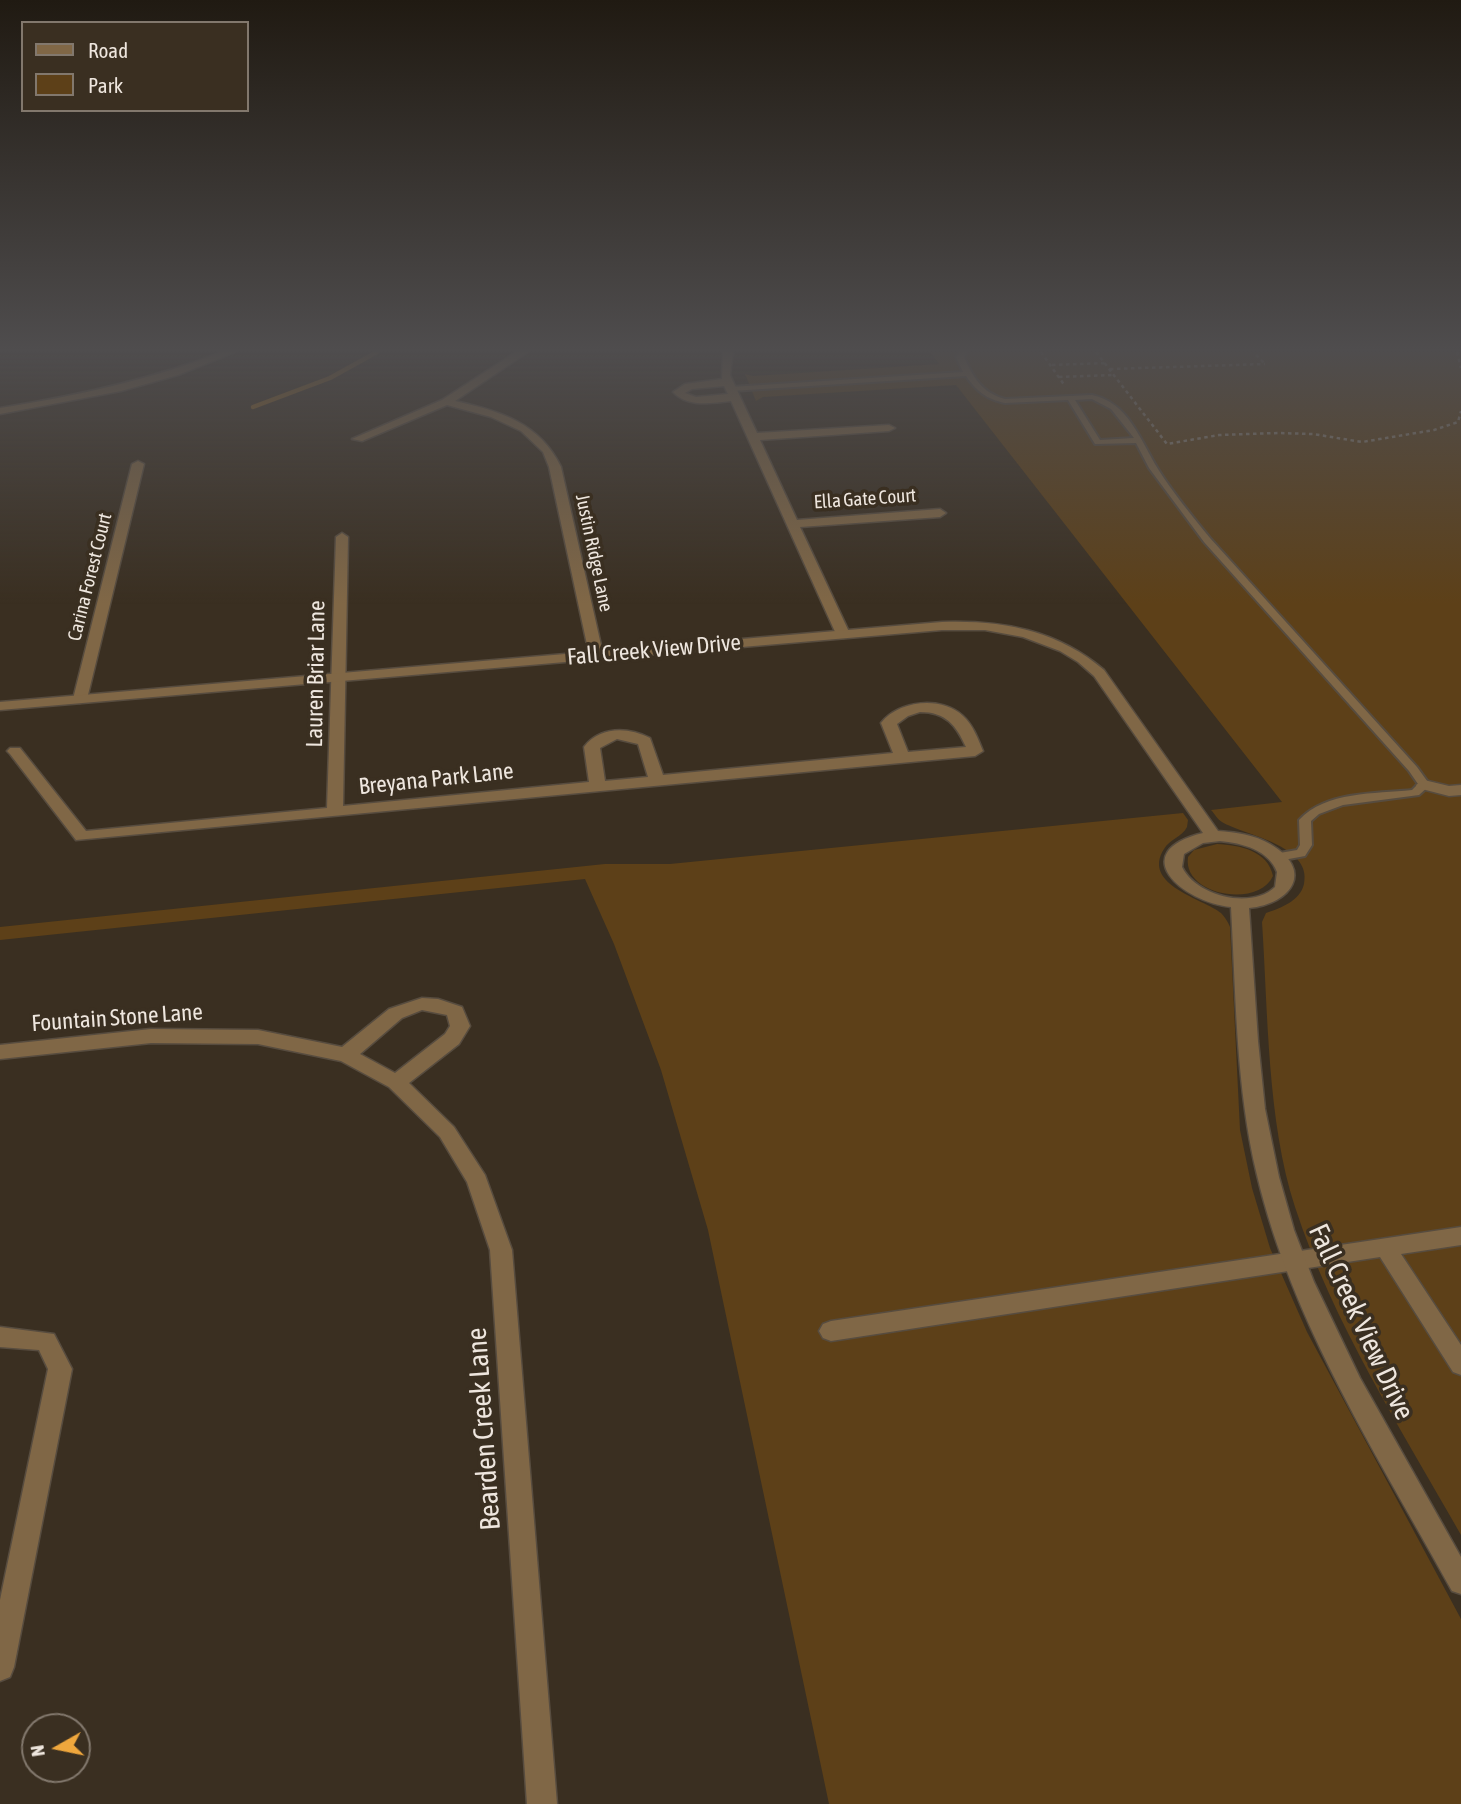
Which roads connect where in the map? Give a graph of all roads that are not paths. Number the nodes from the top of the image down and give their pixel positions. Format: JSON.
{"nodes":[{"id":1,"x":365,"y":436,"type":"edge"},
{"id":2,"x":531,"y":436,"type":"edge"},
{"id":3,"x":766,"y":436,"type":"edge"},
{"id":4,"x":1095,"y":436,"type":"edge"},
{"id":5,"x":1136,"y":436,"type":"edge"},
{"id":6,"x":754,"y":437,"type":"joint"},
{"id":7,"x":358,"y":439,"type":"dead end"},
{"id":8,"x":1139,"y":440,"type":"junction"},
{"id":9,"x":138,"y":464,"type":"dead end"},
{"id":10,"x":940,"y":513,"type":"dead end"},
{"id":11,"x":794,"y":524,"type":"junction"},
{"id":12,"x":342,"y":537,"type":"dead end"},
{"id":13,"x":844,"y":634,"type":"junction"},
{"id":14,"x":596,"y":654,"type":"junction"},
{"id":15,"x":339,"y":677,"type":"junction"},
{"id":16,"x":80,"y":699,"type":"junction"},
{"id":17,"x":0,"y":706,"type":"edge"},
{"id":18,"x":15,"y":751,"type":"dead end"},
{"id":19,"x":902,"y":757,"type":"junction"},
{"id":20,"x":657,"y":781,"type":"junction"},
{"id":21,"x":1424,"y":785,"type":"junction"},
{"id":22,"x":598,"y":787,"type":"junction"},
{"id":23,"x":1461,"y":790,"type":"edge"},
{"id":24,"x":335,"y":812,"type":"junction"},
{"id":25,"x":1213,"y":836,"type":"junction"},
{"id":26,"x":1278,"y":857,"type":"junction"},
{"id":27,"x":1240,"y":903,"type":"junction"},
{"id":28,"x":0,"y":1052,"type":"edge"},
{"id":29,"x":346,"y":1055,"type":"junction"},
{"id":30,"x":396,"y":1082,"type":"junction"},
{"id":31,"x":1461,"y":1236,"type":"edge"},
{"id":32,"x":1387,"y":1248,"type":"junction"},
{"id":33,"x":1294,"y":1260,"type":"junction"},
{"id":34,"x":831,"y":1331,"type":"dead end"},
{"id":35,"x":0,"y":1337,"type":"edge"},
{"id":36,"x":1461,"y":1365,"type":"edge"},
{"id":37,"x":1461,"y":1582,"type":"edge"},
{"id":38,"x":0,"y":1667,"type":"edge"},
{"id":39,"x":542,"y":1804,"type":"edge"}],
"edges":[{"from":1,"to":7,"type":"street"},
{"from":2,"to":14,"type":"street","name":"Justin Ridge Lane"},
{"from":3,"to":6,"type":"street"},
{"from":4,"to":8,"type":"lane"},
{"from":5,"to":8,"type":"lane"},
{"from":6,"to":11,"type":"street"},
{"from":8,"to":21,"type":"lane"},
{"from":9,"to":16,"type":"street","name":"Carina Forest Court"},
{"from":10,"to":11,"type":"street","name":"Ella Gate Court"},
{"from":11,"to":13,"type":"street"},
{"from":12,"to":15,"type":"street","name":"Lauren Briar Lane"},
{"from":13,"to":14,"type":"street","name":"Fall Creek View Drive"},
{"from":13,"to":25,"type":"street","name":"Fall Creek View Drive"},
{"from":14,"to":15,"type":"street","name":"Fall Creek View Drive"},
{"from":15,"to":16,"type":"street","name":"Fall Creek View Drive"},
{"from":15,"to":24,"type":"street","name":"Lauren Briar Lane"},
{"from":16,"to":17,"type":"street","name":"Fall Creek View Drive"},
{"from":18,"to":24,"type":"street","name":"Breyana Park Lane"},
{"from":19,"to":19,"type":"street","name":"Breyana Park Lane"},
{"from":19,"to":20,"type":"street","name":"Breyana Park Lane"},
{"from":20,"to":22,"type":"street","name":"Breyana Park Lane"},
{"from":20,"to":22,"type":"street"},
{"from":21,"to":23,"type":"street"},
{"from":21,"to":26,"type":"lane"},
{"from":22,"to":24,"type":"street","name":"Breyana Park Lane"},
{"from":25,"to":26,"type":"street"},
{"from":25,"to":27,"type":"street"},
{"from":26,"to":27,"type":"street"},
{"from":27,"to":33,"type":"street","name":"Fall Creek View Drive"},
{"from":28,"to":29,"type":"street","name":"Fountain Stone Lane"},
{"from":29,"to":30,"type":"street","name":"Fountain Stone Lane"},
{"from":29,"to":30,"type":"street"},
{"from":30,"to":39,"type":"street","name":"Bearden Creek Lane"},
{"from":31,"to":32,"type":"street"},
{"from":32,"to":33,"type":"street"},
{"from":32,"to":36,"type":"street"},
{"from":33,"to":34,"type":"street"},
{"from":33,"to":37,"type":"street","name":"Fall Creek View Drive"},
{"from":35,"to":38,"type":"street"}]}
